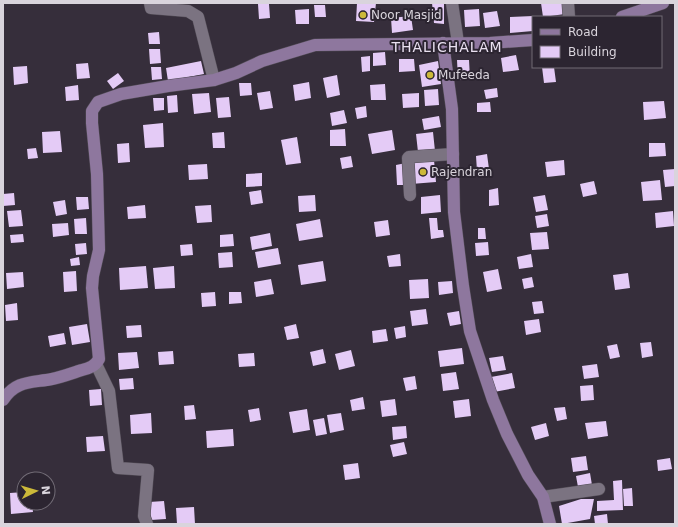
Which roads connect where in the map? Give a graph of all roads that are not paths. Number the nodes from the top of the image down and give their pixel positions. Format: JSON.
{"nodes":[{"id":1,"x":150,"y":3,"type":"edge"},
{"id":2,"x":452,"y":3,"type":"edge"},
{"id":3,"x":568,"y":3,"type":"edge"},
{"id":4,"x":664,"y":3,"type":"edge"},
{"id":5,"x":570,"y":16,"type":"edge"},
{"id":6,"x":625,"y":16,"type":"edge"},
{"id":7,"x":532,"y":40,"type":"edge"},
{"id":8,"x":443,"y":43,"type":"junction"},
{"id":9,"x":458,"y":43,"type":"junction"},
{"id":10,"x":214,"y":80,"type":"junction"},
{"id":11,"x":453,"y":154,"type":"junction"},
{"id":12,"x":410,"y":195,"type":"dead end"},
{"id":13,"x":96,"y":364,"type":"junction"},
{"id":14,"x":3,"y":400,"type":"edge"},
{"id":15,"x":599,"y":489,"type":"dead end"},
{"id":16,"x":542,"y":497,"type":"junction"},
{"id":17,"x":147,"y":524,"type":"edge"},
{"id":18,"x":550,"y":524,"type":"edge"}],
"edges":[{"from":1,"to":10,"type":"street"},
{"from":2,"to":9,"type":"street"},
{"from":3,"to":5,"type":"street"},
{"from":4,"to":6,"type":"main road"},
{"from":7,"to":9,"type":"main road"},
{"from":8,"to":9,"type":"main road"},
{"from":8,"to":10,"type":"main road"},
{"from":8,"to":11,"type":"main road"},
{"from":10,"to":13,"type":"main road"},
{"from":11,"to":12,"type":"street"},
{"from":11,"to":16,"type":"main road"},
{"from":13,"to":14,"type":"main road"},
{"from":13,"to":17,"type":"street"},
{"from":15,"to":16,"type":"street"},
{"from":16,"to":18,"type":"main road"}]}
